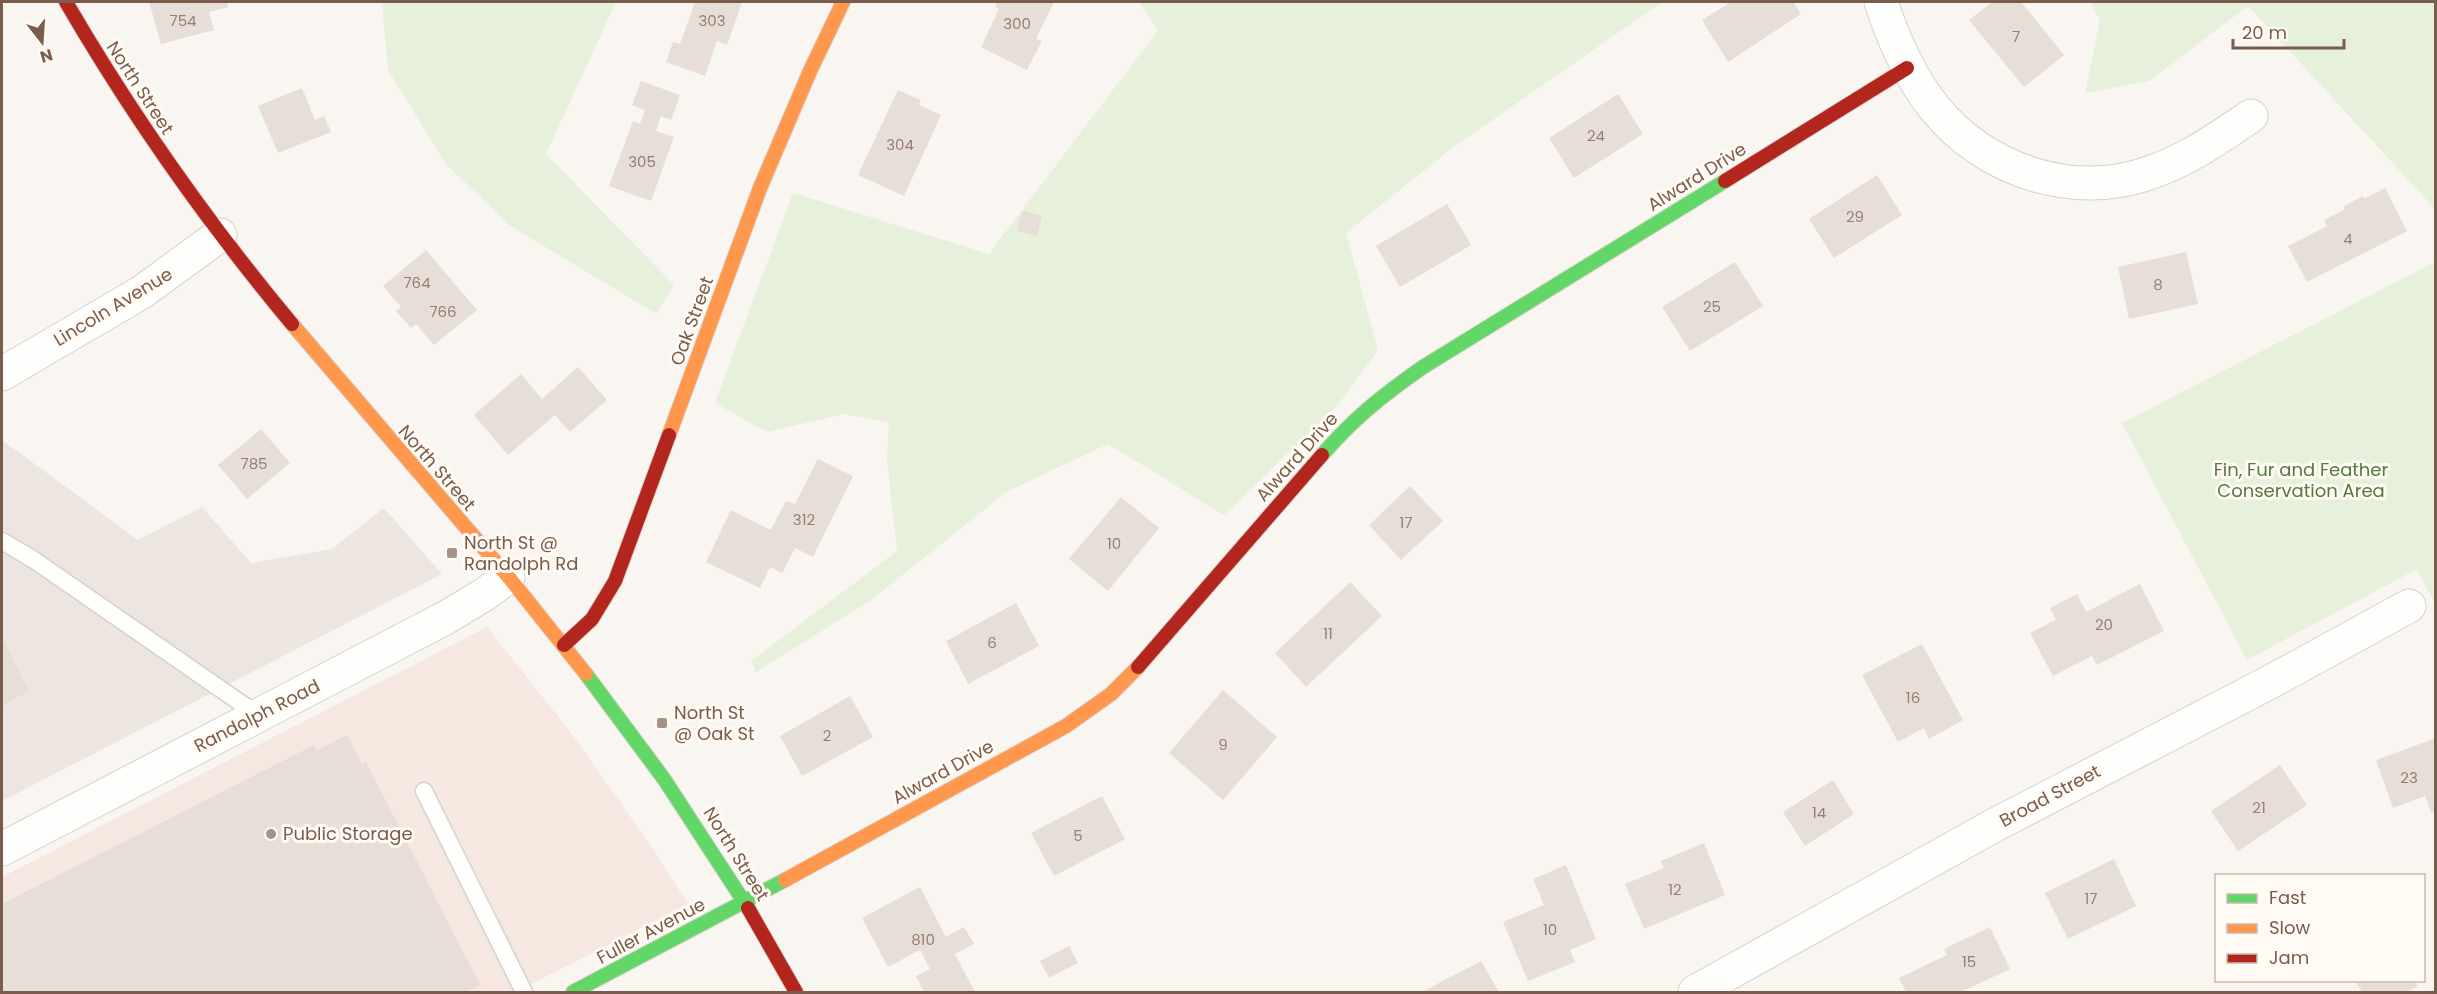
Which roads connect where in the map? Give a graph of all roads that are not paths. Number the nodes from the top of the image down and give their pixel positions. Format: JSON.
{"nodes":[{"id":1,"x":66,"y":2,"type":"edge"},
{"id":2,"x":843,"y":2,"type":"edge"},
{"id":3,"x":1881,"y":2,"type":"edge"},
{"id":4,"x":1907,"y":68,"type":"junction"},
{"id":5,"x":2251,"y":116,"type":"dead end"},
{"id":6,"x":220,"y":234,"type":"junction"},
{"id":7,"x":2,"y":374,"type":"edge"},
{"id":8,"x":2,"y":541,"type":"edge"},
{"id":9,"x":508,"y":577,"type":"junction"},
{"id":10,"x":2409,"y":606,"type":"dead end"},
{"id":11,"x":564,"y":645,"type":"junction"},
{"id":12,"x":258,"y":715,"type":"junction"},
{"id":13,"x":424,"y":791,"type":"dead end"},
{"id":14,"x":2,"y":849,"type":"edge"},
{"id":15,"x":745,"y":902,"type":"junction"},
{"id":16,"x":524,"y":993,"type":"edge"},
{"id":17,"x":573,"y":993,"type":"edge"},
{"id":18,"x":796,"y":993,"type":"edge"},
{"id":19,"x":1695,"y":993,"type":"edge"}],
"edges":[{"from":1,"to":6,"type":"street","name":"North Street"},
{"from":2,"to":11,"type":"street","name":"Oak Street"},
{"from":3,"to":4,"type":"street"},
{"from":4,"to":5,"type":"street"},
{"from":4,"to":15,"type":"street","name":"Alward Drive"},
{"from":6,"to":7,"type":"street","name":"Lincoln Avenue"},
{"from":6,"to":9,"type":"street","name":"North Street"},
{"from":8,"to":12,"type":"lane"},
{"from":9,"to":11,"type":"street","name":"North Street"},
{"from":9,"to":12,"type":"street","name":"Randolph Road"},
{"from":10,"to":19,"type":"street","name":"Broad Street"},
{"from":11,"to":15,"type":"street","name":"North Street"},
{"from":12,"to":14,"type":"street","name":"Randolph Road"},
{"from":13,"to":16,"type":"lane"},
{"from":15,"to":17,"type":"street","name":"Fuller Avenue"},
{"from":15,"to":18,"type":"street","name":"North Street"}]}
